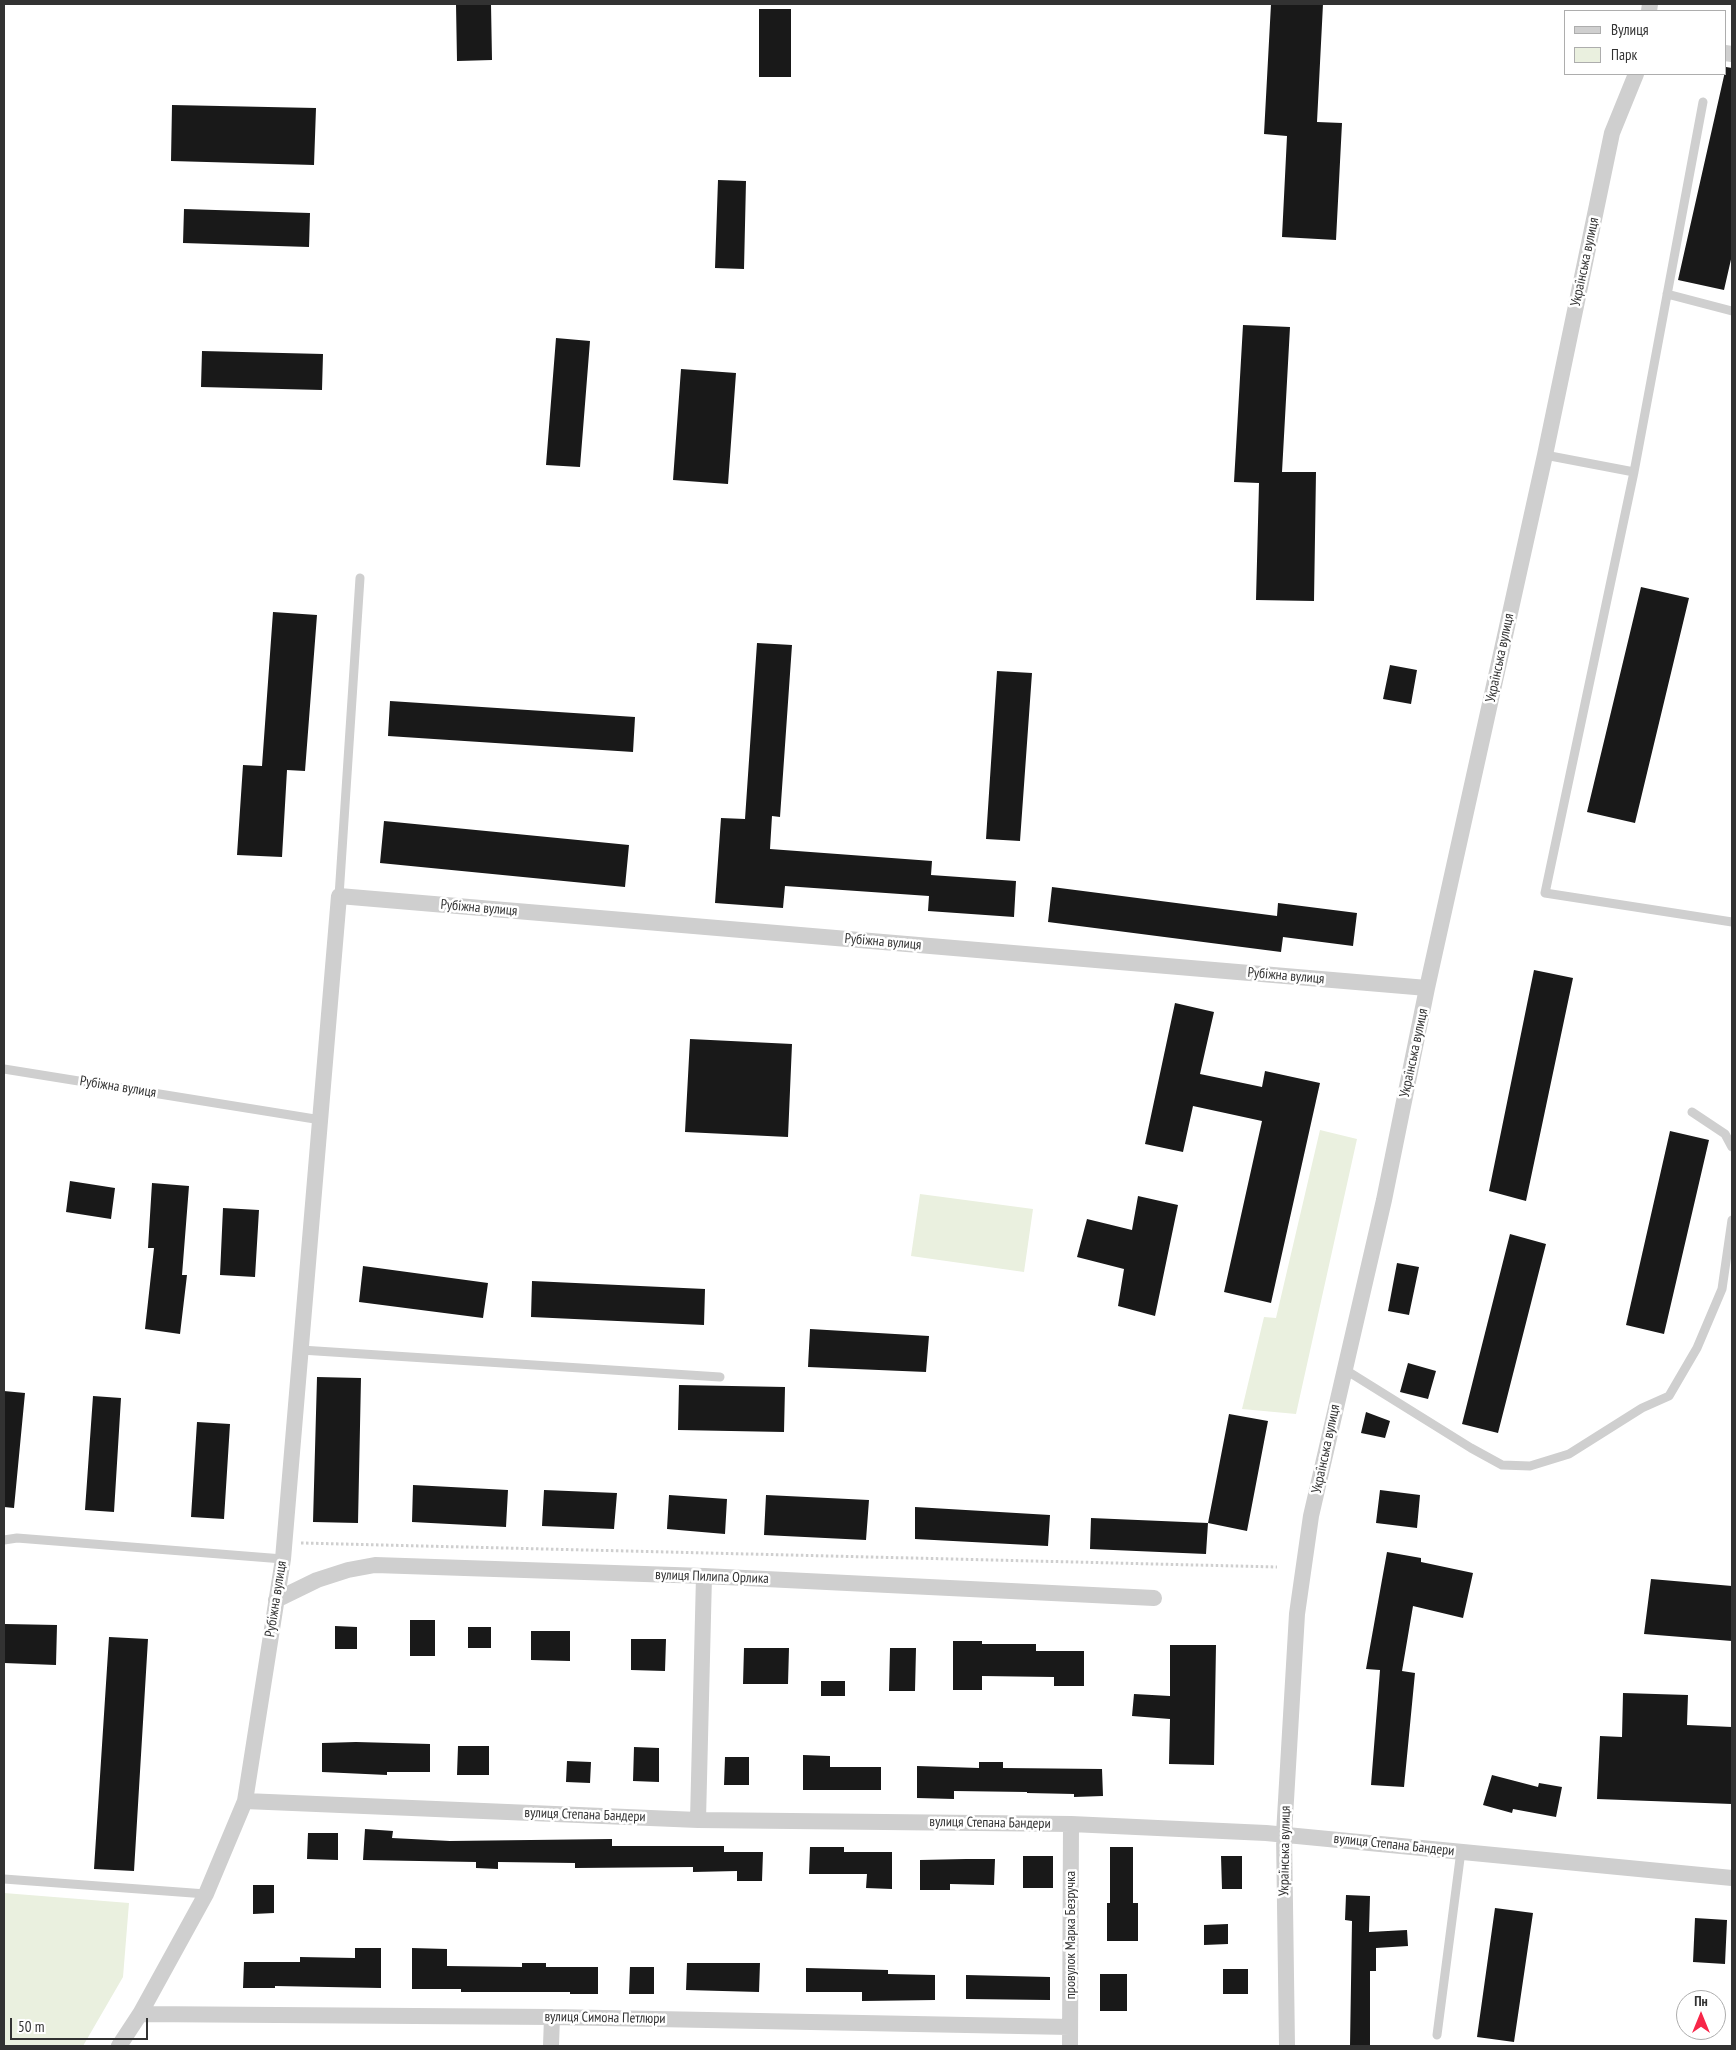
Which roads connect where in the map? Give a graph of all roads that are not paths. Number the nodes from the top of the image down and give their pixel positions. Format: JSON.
{"nodes":[{"id":1,"x":1636,"y":75,"type":"edge"},
{"id":2,"x":1703,"y":102,"type":"dead end"},
{"id":3,"x":1667,"y":294,"type":"junction"},
{"id":4,"x":1732,"y":311,"type":"edge"},
{"id":5,"x":1545,"y":455,"type":"junction"},
{"id":6,"x":1634,"y":472,"type":"junction"},
{"id":7,"x":360,"y":578,"type":"dead end"},
{"id":8,"x":339,"y":896,"type":"junction"},
{"id":9,"x":1732,"y":922,"type":"edge"},
{"id":10,"x":1427,"y":988,"type":"junction"},
{"id":11,"x":4,"y":1069,"type":"edge"},
{"id":12,"x":1692,"y":1112,"type":"dead end"},
{"id":13,"x":321,"y":1120,"type":"junction"},
{"id":14,"x":1732,"y":1147,"type":"edge"},
{"id":15,"x":1732,"y":1220,"type":"edge"},
{"id":16,"x":301,"y":1350,"type":"junction"},
{"id":17,"x":1344,"y":1369,"type":"junction"},
{"id":18,"x":720,"y":1376,"type":"dead end"},
{"id":19,"x":4,"y":1540,"type":"edge"},
{"id":20,"x":283,"y":1551,"type":"junction"},
{"id":21,"x":704,"y":1576,"type":"junction"},
{"id":22,"x":1154,"y":1598,"type":"dead end"},
{"id":23,"x":276,"y":1600,"type":"junction"},
{"id":24,"x":245,"y":1801,"type":"junction"},
{"id":25,"x":698,"y":1820,"type":"junction"},
{"id":26,"x":1071,"y":1824,"type":"junction"},
{"id":27,"x":1284,"y":1834,"type":"junction"},
{"id":28,"x":1461,"y":1851,"type":"junction"},
{"id":29,"x":1732,"y":1878,"type":"edge"},
{"id":30,"x":4,"y":1879,"type":"edge"},
{"id":31,"x":206,"y":1894,"type":"junction"},
{"id":32,"x":140,"y":2014,"type":"junction"},
{"id":33,"x":552,"y":2017,"type":"junction"},
{"id":34,"x":1070,"y":2027,"type":"junction"},
{"id":35,"x":1437,"y":2035,"type":"dead end"},
{"id":36,"x":119,"y":2046,"type":"edge"},
{"id":37,"x":552,"y":2046,"type":"edge"},
{"id":38,"x":1070,"y":2046,"type":"edge"},
{"id":39,"x":1287,"y":2046,"type":"edge"}],
"edges":[{"from":1,"to":5,"type":"street","name":"Українська вулиця"},
{"from":2,"to":3,"type":"lane"},
{"from":3,"to":4,"type":"lane"},
{"from":3,"to":6,"type":"lane"},
{"from":5,"to":6,"type":"lane"},
{"from":5,"to":10,"type":"street","name":"Українська вулиця"},
{"from":6,"to":9,"type":"lane"},
{"from":7,"to":8,"type":"lane","name":"Рубіжна вулиця"},
{"from":8,"to":10,"type":"street","name":"Рубіжна вулиця"},
{"from":8,"to":13,"type":"street","name":"Рубіжна вулиця"},
{"from":10,"to":17,"type":"street","name":"Українська вулиця"},
{"from":11,"to":13,"type":"lane","name":"Рубіжна вулиця"},
{"from":12,"to":14,"type":"lane"},
{"from":13,"to":16,"type":"street","name":"Рубіжна вулиця"},
{"from":15,"to":17,"type":"lane"},
{"from":16,"to":18,"type":"lane"},
{"from":16,"to":20,"type":"street","name":"Рубіжна вулиця"},
{"from":17,"to":27,"type":"street","name":"Українська вулиця"},
{"from":19,"to":20,"type":"lane"},
{"from":20,"to":23,"type":"street","name":"Рубіжна вулиця"},
{"from":21,"to":22,"type":"street","name":"вулиця Пилипа Орлика"},
{"from":21,"to":23,"type":"street","name":"вулиця Пилипа Орлика"},
{"from":21,"to":25,"type":"street"},
{"from":23,"to":24,"type":"street","name":"Рубіжна вулиця"},
{"from":24,"to":25,"type":"street","name":"вулиця Степана Бандери"},
{"from":24,"to":31,"type":"street","name":"Рубіжна вулиця"},
{"from":25,"to":26,"type":"street","name":"вулиця Степана Бандери"},
{"from":26,"to":27,"type":"street","name":"вулиця Степана Бандери"},
{"from":26,"to":34,"type":"street","name":"провулок Марка Безручка"},
{"from":27,"to":28,"type":"street","name":"вулиця Степана Бандери"},
{"from":27,"to":39,"type":"street","name":"Українська вулиця"},
{"from":28,"to":29,"type":"street","name":"вулиця Степана Бандери"},
{"from":28,"to":35,"type":"lane"},
{"from":30,"to":31,"type":"lane"},
{"from":31,"to":32,"type":"street","name":"Рубіжна вулиця"},
{"from":32,"to":33,"type":"street","name":"вулиця Симона Петлюри"},
{"from":32,"to":36,"type":"street","name":"Рубіжна вулиця"},
{"from":33,"to":34,"type":"street","name":"вулиця Симона Петлюри"},
{"from":33,"to":37,"type":"street"},
{"from":34,"to":38,"type":"street","name":"провулок Марка Безручка"}]}
